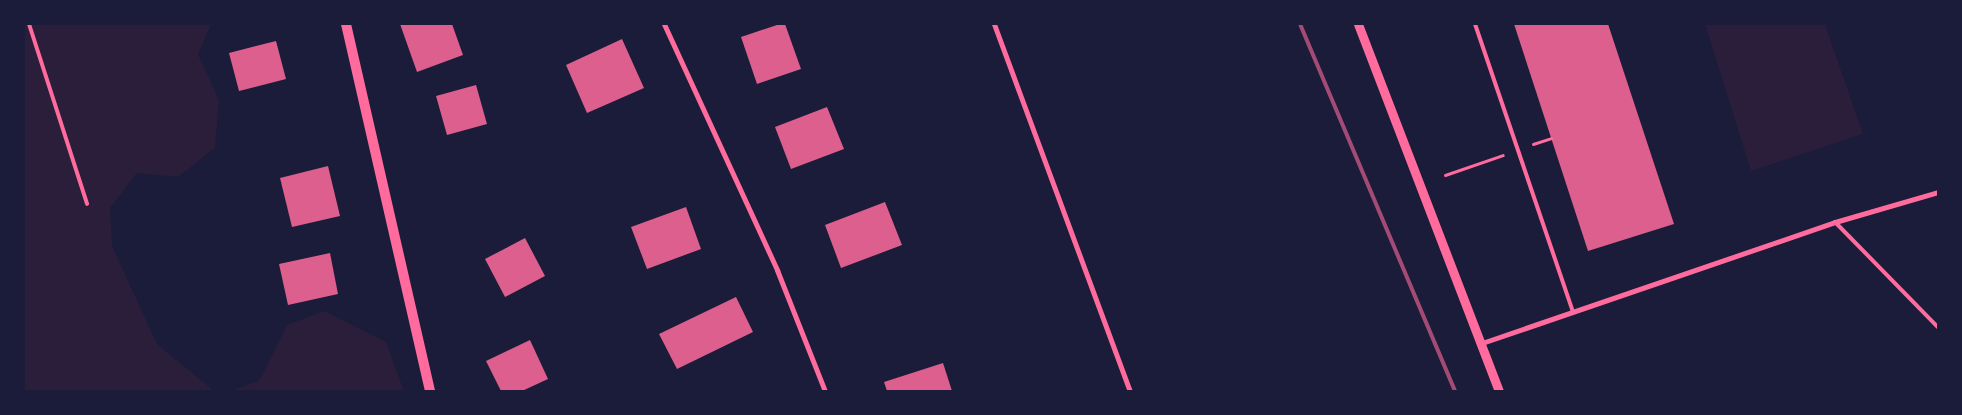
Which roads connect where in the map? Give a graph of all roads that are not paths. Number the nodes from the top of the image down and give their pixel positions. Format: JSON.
{"nodes":[{"id":1,"x":28,"y":24,"type":"edge"},
{"id":2,"x":346,"y":24,"type":"edge"},
{"id":3,"x":664,"y":24,"type":"edge"},
{"id":4,"x":994,"y":24,"type":"edge"},
{"id":5,"x":1358,"y":24,"type":"edge"},
{"id":6,"x":1475,"y":24,"type":"edge"},
{"id":7,"x":1938,"y":192,"type":"edge"},
{"id":8,"x":87,"y":204,"type":"dead end"},
{"id":9,"x":1835,"y":222,"type":"junction"},
{"id":10,"x":1572,"y":312,"type":"junction"},
{"id":11,"x":1938,"y":327,"type":"edge"},
{"id":12,"x":1479,"y":344,"type":"junction"},
{"id":13,"x":430,"y":391,"type":"edge"},
{"id":14,"x":825,"y":391,"type":"edge"},
{"id":15,"x":1130,"y":391,"type":"edge"},
{"id":16,"x":1499,"y":391,"type":"edge"}],
"edges":[{"from":1,"to":8,"type":"lane"},
{"from":2,"to":13,"type":"main road"},
{"from":3,"to":14,"type":"street"},
{"from":4,"to":15,"type":"street"},
{"from":5,"to":12,"type":"street"},
{"from":6,"to":10,"type":"lane"},
{"from":7,"to":9,"type":"street"},
{"from":9,"to":10,"type":"street"},
{"from":9,"to":11,"type":"lane"},
{"from":10,"to":12,"type":"street"},
{"from":12,"to":16,"type":"street"}]}
